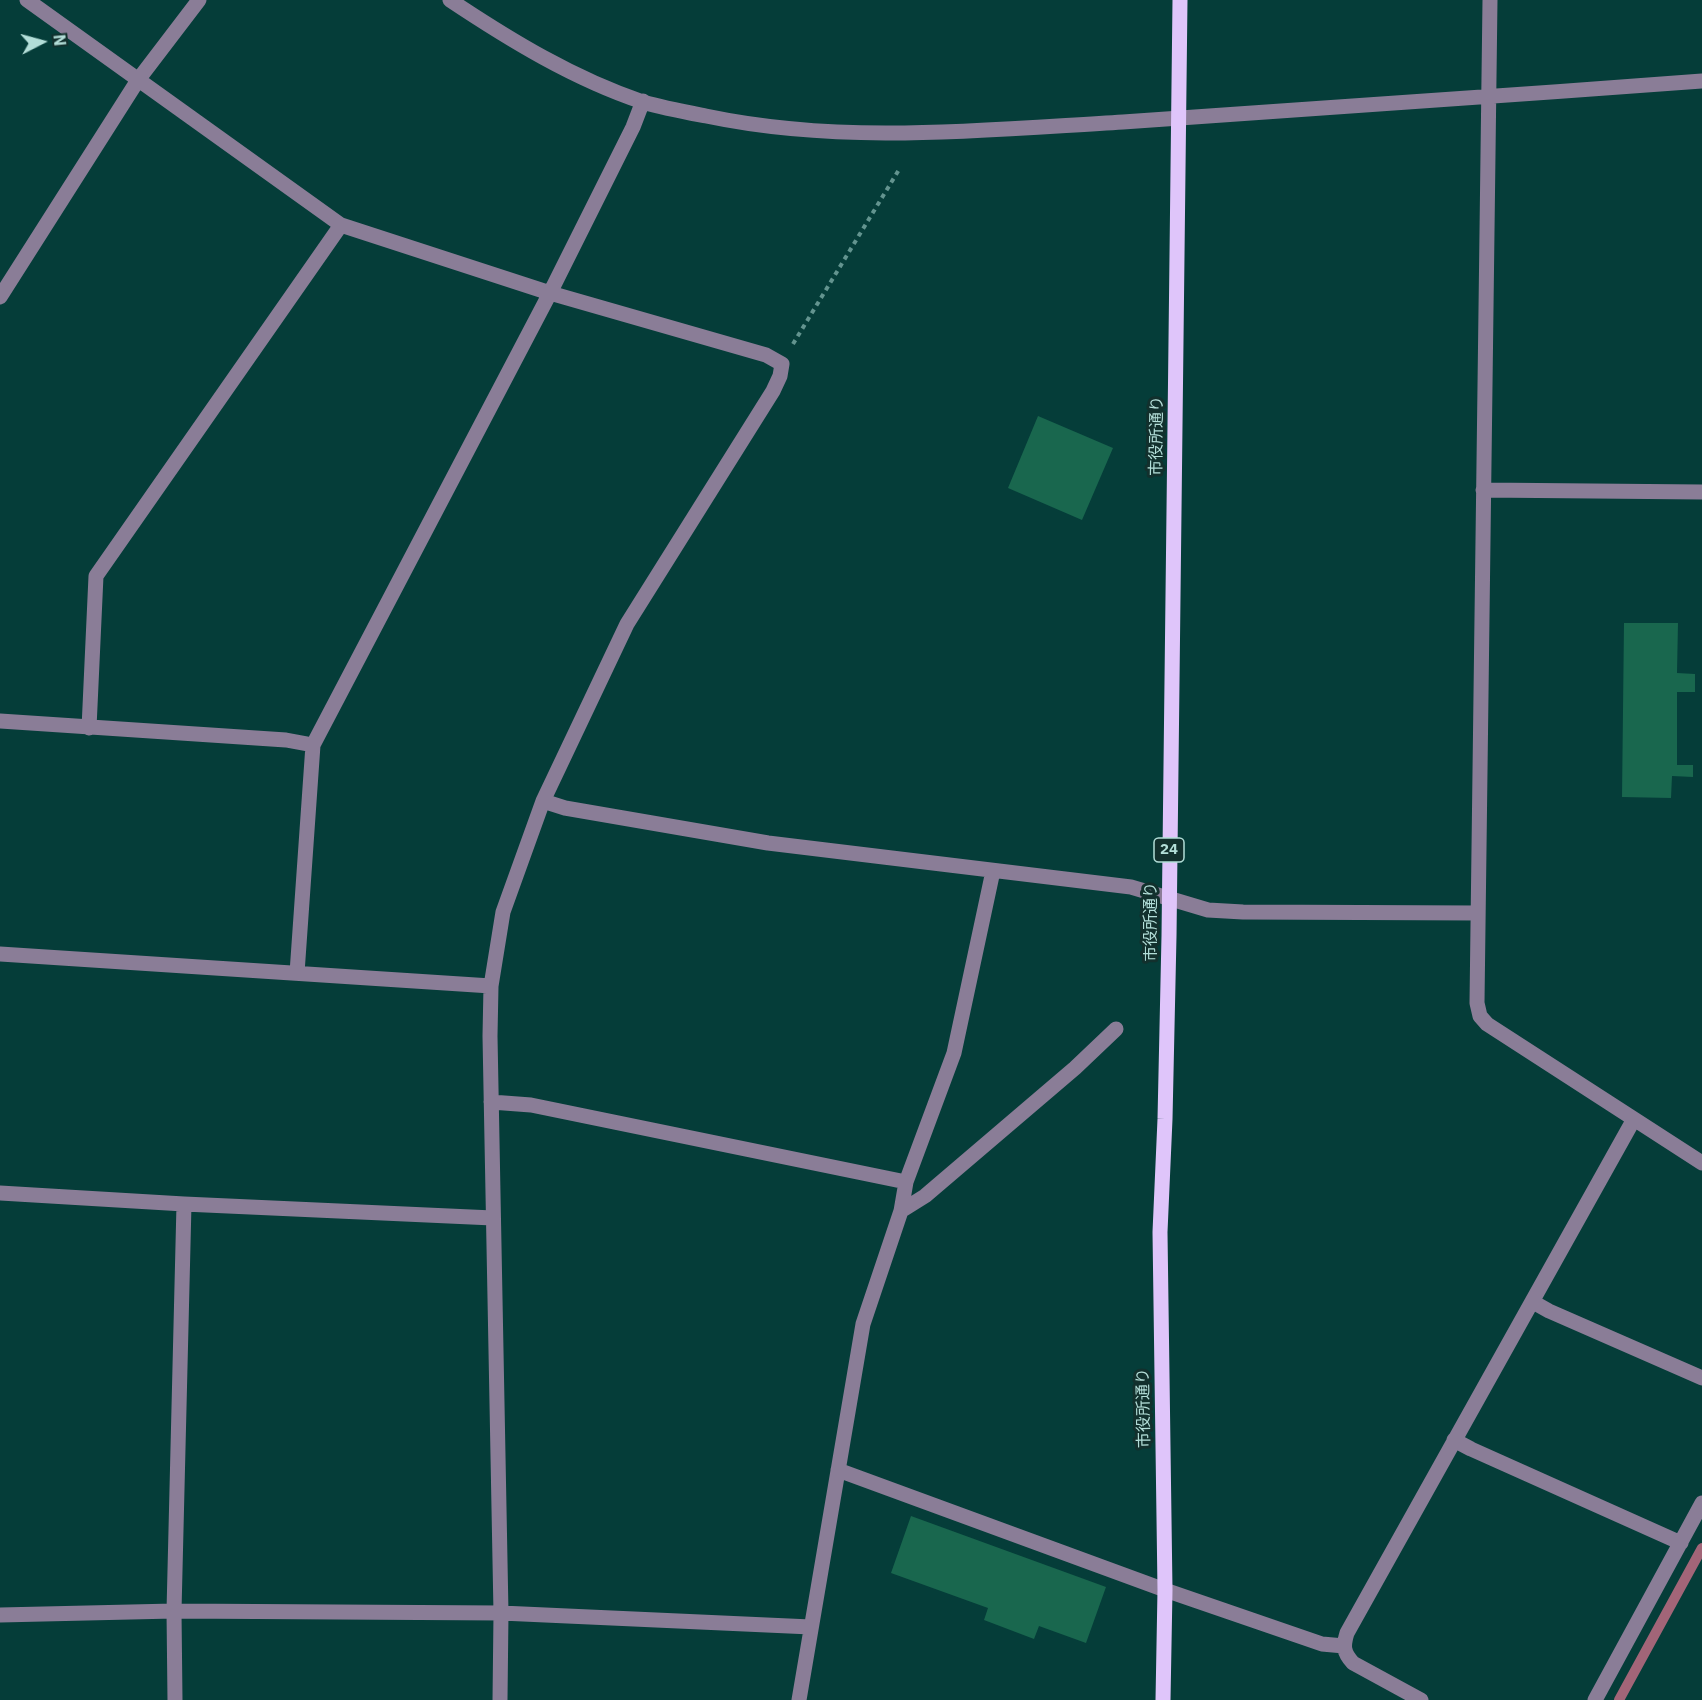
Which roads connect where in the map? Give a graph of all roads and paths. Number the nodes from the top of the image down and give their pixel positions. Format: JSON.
{"nodes":[{"id":1,"x":27,"y":0,"type":"edge"},
{"id":2,"x":199,"y":0,"type":"edge"},
{"id":3,"x":450,"y":0,"type":"edge"},
{"id":4,"x":1180,"y":0,"type":"edge"},
{"id":5,"x":1490,"y":0,"type":"edge"},
{"id":6,"x":138,"y":81,"type":"junction"},
{"id":7,"x":1702,"y":81,"type":"edge"},
{"id":8,"x":1490,"y":97,"type":"junction"},
{"id":9,"x":643,"y":101,"type":"junction"},
{"id":10,"x":1180,"y":119,"type":"junction"},
{"id":11,"x":900,"y":168,"type":"dead end"},
{"id":12,"x":341,"y":225,"type":"junction"},
{"id":13,"x":550,"y":293,"type":"junction"},
{"id":14,"x":0,"y":297,"type":"edge"},
{"id":15,"x":793,"y":345,"type":"dead end"},
{"id":16,"x":1483,"y":490,"type":"junction"},
{"id":17,"x":1702,"y":492,"type":"edge"},
{"id":18,"x":0,"y":721,"type":"edge"},
{"id":19,"x":89,"y":728,"type":"junction"},
{"id":20,"x":313,"y":745,"type":"junction"},
{"id":21,"x":543,"y":801,"type":"junction"},
{"id":22,"x":993,"y":871,"type":"junction"},
{"id":23,"x":1169,"y":899,"type":"junction"},
{"id":24,"x":1478,"y":913,"type":"junction"},
{"id":25,"x":0,"y":954,"type":"edge"},
{"id":26,"x":297,"y":973,"type":"junction"},
{"id":27,"x":491,"y":986,"type":"junction"},
{"id":28,"x":1116,"y":1029,"type":"dead end"},
{"id":29,"x":491,"y":1102,"type":"junction"},
{"id":30,"x":1634,"y":1119,"type":"junction"},
{"id":31,"x":1702,"y":1162,"type":"edge"},
{"id":32,"x":906,"y":1182,"type":"junction"},
{"id":33,"x":0,"y":1193,"type":"edge"},
{"id":34,"x":184,"y":1204,"type":"junction"},
{"id":35,"x":901,"y":1211,"type":"junction"},
{"id":36,"x":493,"y":1218,"type":"junction"},
{"id":37,"x":1533,"y":1302,"type":"junction"},
{"id":38,"x":1702,"y":1378,"type":"edge"},
{"id":39,"x":1454,"y":1440,"type":"junction"},
{"id":40,"x":838,"y":1470,"type":"junction"},
{"id":41,"x":1702,"y":1503,"type":"edge"},
{"id":42,"x":1681,"y":1543,"type":"junction"},
{"id":43,"x":1165,"y":1590,"type":"junction"},
{"id":44,"x":174,"y":1611,"type":"junction"},
{"id":45,"x":501,"y":1613,"type":"junction"},
{"id":46,"x":0,"y":1615,"type":"edge"},
{"id":47,"x":811,"y":1627,"type":"junction"},
{"id":48,"x":1344,"y":1646,"type":"junction"},
{"id":49,"x":175,"y":1700,"type":"edge"},
{"id":50,"x":500,"y":1700,"type":"edge"},
{"id":51,"x":799,"y":1700,"type":"edge"},
{"id":52,"x":1163,"y":1700,"type":"edge"},
{"id":53,"x":1421,"y":1700,"type":"edge"},
{"id":54,"x":1595,"y":1700,"type":"edge"}],
"edges":[{"from":1,"to":6,"type":"street"},
{"from":2,"to":6,"type":"street"},
{"from":3,"to":9,"type":"street"},
{"from":4,"to":10,"type":"main road","name":"市役所通り","number":"24"},
{"from":5,"to":8,"type":"street"},
{"from":6,"to":12,"type":"street"},
{"from":6,"to":14,"type":"street"},
{"from":7,"to":8,"type":"street"},
{"from":8,"to":10,"type":"street"},
{"from":8,"to":16,"type":"street"},
{"from":9,"to":10,"type":"street"},
{"from":9,"to":13,"type":"street"},
{"from":10,"to":23,"type":"main road","name":"市役所通り","number":"24"},
{"from":11,"to":15,"type":"path"},
{"from":12,"to":13,"type":"street"},
{"from":12,"to":19,"type":"street"},
{"from":13,"to":20,"type":"street"},
{"from":13,"to":21,"type":"street"},
{"from":16,"to":17,"type":"street"},
{"from":16,"to":24,"type":"street"},
{"from":18,"to":19,"type":"street"},
{"from":19,"to":20,"type":"street"},
{"from":20,"to":26,"type":"street"},
{"from":21,"to":22,"type":"street"},
{"from":21,"to":27,"type":"street"},
{"from":22,"to":23,"type":"street"},
{"from":22,"to":32,"type":"street"},
{"from":23,"to":24,"type":"street"},
{"from":23,"to":43,"type":"main road","name":"市役所通り","number":"24"},
{"from":24,"to":30,"type":"street"},
{"from":25,"to":26,"type":"street"},
{"from":26,"to":27,"type":"street"},
{"from":27,"to":29,"type":"street"},
{"from":28,"to":35,"type":"street"},
{"from":29,"to":32,"type":"street"},
{"from":29,"to":36,"type":"street"},
{"from":30,"to":31,"type":"street"},
{"from":30,"to":37,"type":"street"},
{"from":32,"to":35,"type":"street"},
{"from":33,"to":34,"type":"street"},
{"from":34,"to":36,"type":"street"},
{"from":34,"to":44,"type":"street"},
{"from":35,"to":40,"type":"street"},
{"from":36,"to":45,"type":"street"},
{"from":37,"to":38,"type":"street"},
{"from":37,"to":39,"type":"street"},
{"from":39,"to":42,"type":"street"},
{"from":39,"to":48,"type":"street"},
{"from":40,"to":43,"type":"street"},
{"from":40,"to":47,"type":"street"},
{"from":41,"to":42,"type":"street"},
{"from":42,"to":54,"type":"street"},
{"from":43,"to":48,"type":"street"},
{"from":43,"to":52,"type":"main road","name":"市役所通り","number":"24"},
{"from":44,"to":45,"type":"street"},
{"from":44,"to":46,"type":"street"},
{"from":44,"to":49,"type":"street"},
{"from":45,"to":47,"type":"street"},
{"from":45,"to":50,"type":"street"},
{"from":47,"to":51,"type":"street"},
{"from":48,"to":53,"type":"street"}]}
